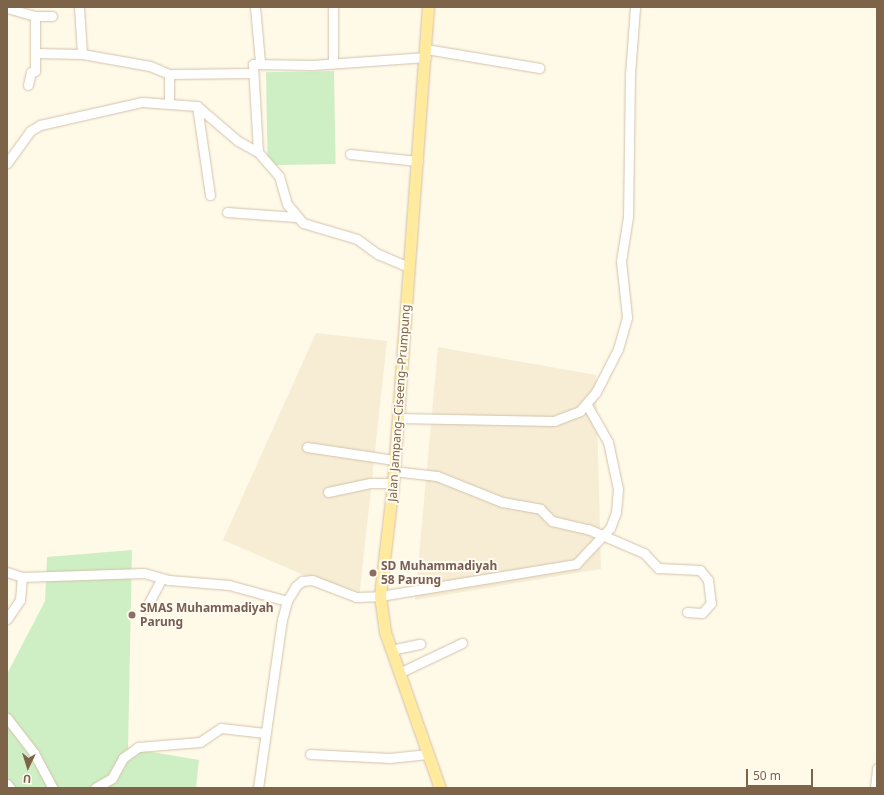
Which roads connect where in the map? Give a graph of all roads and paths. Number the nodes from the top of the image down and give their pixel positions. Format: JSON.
{"nodes":[{"id":1,"x":79,"y":7,"type":"edge"},
{"id":2,"x":255,"y":7,"type":"edge"},
{"id":3,"x":333,"y":7,"type":"edge"},
{"id":4,"x":428,"y":7,"type":"edge"},
{"id":5,"x":635,"y":7,"type":"edge"},
{"id":6,"x":7,"y":8,"type":"edge"},
{"id":7,"x":35,"y":16,"type":"junction"},
{"id":8,"x":52,"y":16,"type":"dead end"},
{"id":9,"x":35,"y":53,"type":"junction"},
{"id":10,"x":426,"y":53,"type":"junction"},
{"id":11,"x":82,"y":54,"type":"junction"},
{"id":12,"x":333,"y":61,"type":"junction"},
{"id":13,"x":260,"y":62,"type":"junction"},
{"id":14,"x":539,"y":68,"type":"dead end"},
{"id":15,"x":253,"y":73,"type":"junction"},
{"id":16,"x":169,"y":74,"type":"junction"},
{"id":17,"x":28,"y":85,"type":"dead end"},
{"id":18,"x":168,"y":103,"type":"junction"},
{"id":19,"x":197,"y":106,"type":"junction"},
{"id":20,"x":258,"y":152,"type":"junction"},
{"id":21,"x":350,"y":154,"type":"dead end"},
{"id":22,"x":418,"y":161,"type":"junction"},
{"id":23,"x":7,"y":163,"type":"edge"},
{"id":24,"x":210,"y":195,"type":"dead end"},
{"id":25,"x":227,"y":212,"type":"dead end"},
{"id":26,"x":296,"y":217,"type":"junction"},
{"id":27,"x":409,"y":267,"type":"junction"},
{"id":28,"x":587,"y":405,"type":"junction"},
{"id":29,"x":397,"y":418,"type":"junction"},
{"id":30,"x":307,"y":447,"type":"dead end"},
{"id":31,"x":394,"y":465,"type":"junction"},
{"id":32,"x":393,"y":483,"type":"junction"},
{"id":33,"x":328,"y":492,"type":"dead end"},
{"id":34,"x":604,"y":537,"type":"junction"},
{"id":35,"x":7,"y":572,"type":"edge"},
{"id":36,"x":22,"y":577,"type":"junction"},
{"id":37,"x":162,"y":578,"type":"junction"},
{"id":38,"x":380,"y":596,"type":"junction"},
{"id":39,"x":287,"y":601,"type":"junction"},
{"id":40,"x":146,"y":608,"type":"dead end"},
{"id":41,"x":687,"y":612,"type":"dead end"},
{"id":42,"x":7,"y":619,"type":"edge"},
{"id":43,"x":420,"y":644,"type":"dead end"},
{"id":44,"x":462,"y":644,"type":"dead end"},
{"id":45,"x":391,"y":650,"type":"junction"},
{"id":46,"x":399,"y":673,"type":"junction"},
{"id":47,"x":7,"y":718,"type":"edge"},
{"id":48,"x":265,"y":733,"type":"junction"},
{"id":49,"x":310,"y":754,"type":"dead end"},
{"id":50,"x":428,"y":754,"type":"junction"},
{"id":51,"x":877,"y":768,"type":"edge"},
{"id":52,"x":7,"y":784,"type":"edge"},
{"id":53,"x":10,"y":788,"type":"edge"},
{"id":54,"x":53,"y":788,"type":"edge"},
{"id":55,"x":95,"y":788,"type":"edge"},
{"id":56,"x":258,"y":788,"type":"edge"},
{"id":57,"x":440,"y":788,"type":"edge"},
{"id":58,"x":875,"y":788,"type":"edge"}],
"edges":[{"from":1,"to":11,"type":"street"},
{"from":2,"to":13,"type":"street"},
{"from":3,"to":12,"type":"street"},
{"from":4,"to":10,"type":"main road","name":"Jalan Jampang–Ciseeng–Prumpung"},
{"from":5,"to":28,"type":"street"},
{"from":6,"to":7,"type":"street"},
{"from":7,"to":8,"type":"street"},
{"from":7,"to":9,"type":"street"},
{"from":9,"to":11,"type":"street"},
{"from":9,"to":17,"type":"street"},
{"from":10,"to":12,"type":"street"},
{"from":10,"to":14,"type":"street"},
{"from":10,"to":22,"type":"main road","name":"Jalan Jampang–Ciseeng–Prumpung"},
{"from":11,"to":16,"type":"street"},
{"from":12,"to":13,"type":"street"},
{"from":13,"to":15,"type":"street"},
{"from":15,"to":16,"type":"street"},
{"from":15,"to":20,"type":"street"},
{"from":16,"to":18,"type":"street"},
{"from":18,"to":19,"type":"street"},
{"from":18,"to":23,"type":"street"},
{"from":19,"to":20,"type":"street"},
{"from":19,"to":24,"type":"street"},
{"from":20,"to":26,"type":"street"},
{"from":21,"to":22,"type":"street"},
{"from":22,"to":27,"type":"main road","name":"Jalan Jampang–Ciseeng–Prumpung"},
{"from":25,"to":26,"type":"street"},
{"from":26,"to":27,"type":"street"},
{"from":27,"to":29,"type":"main road","name":"Jalan Jampang–Ciseeng–Prumpung"},
{"from":28,"to":29,"type":"street"},
{"from":28,"to":34,"type":"street"},
{"from":29,"to":31,"type":"main road","name":"Jalan Jampang–Ciseeng–Prumpung"},
{"from":30,"to":31,"type":"street"},
{"from":31,"to":32,"type":"main road","name":"Jalan Jampang–Ciseeng–Prumpung"},
{"from":31,"to":34,"type":"street"},
{"from":32,"to":33,"type":"street"},
{"from":32,"to":38,"type":"main road","name":"Jalan Jampang–Ciseeng–Prumpung"},
{"from":34,"to":38,"type":"street"},
{"from":34,"to":41,"type":"street"},
{"from":35,"to":36,"type":"street"},
{"from":36,"to":37,"type":"street"},
{"from":36,"to":42,"type":"street"},
{"from":37,"to":39,"type":"street"},
{"from":37,"to":40,"type":"street"},
{"from":38,"to":39,"type":"street"},
{"from":38,"to":45,"type":"main road","name":"Jalan Jampang–Ciseeng–Prumpung"},
{"from":39,"to":48,"type":"street"},
{"from":43,"to":45,"type":"street"},
{"from":44,"to":46,"type":"street"},
{"from":45,"to":46,"type":"main road","name":"Jalan Jampang–Ciseeng–Prumpung"},
{"from":46,"to":50,"type":"main road","name":"Jalan Jampang–Ciseeng–Prumpung"},
{"from":47,"to":54,"type":"street"},
{"from":48,"to":55,"type":"street"},
{"from":48,"to":56,"type":"street"},
{"from":49,"to":50,"type":"street"},
{"from":50,"to":57,"type":"main road","name":"Jalan Jampang–Ciseeng–Prumpung"},
{"from":51,"to":58,"type":"street"},
{"from":52,"to":53,"type":"street"}]}
